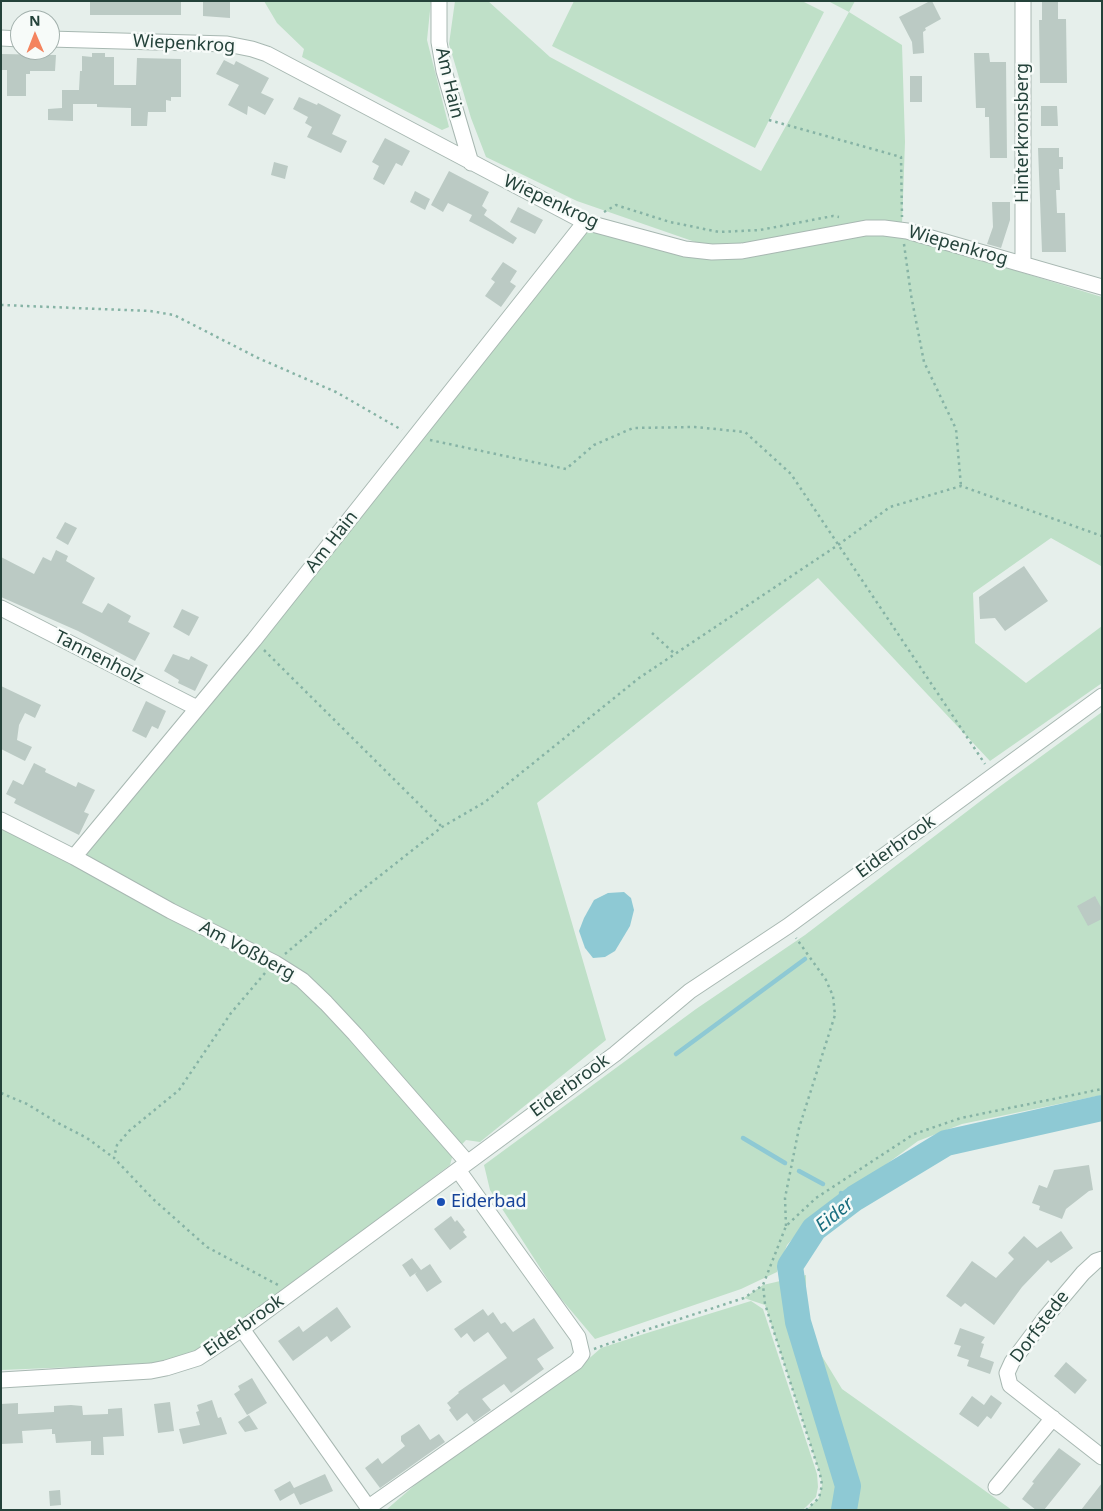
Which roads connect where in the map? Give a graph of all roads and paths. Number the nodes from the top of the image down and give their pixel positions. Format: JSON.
{"nodes":[{"id":1,"x":439,"y":1,"type":"edge"},
{"id":2,"x":1023,"y":1,"type":"edge"},
{"id":3,"x":60,"y":40,"type":"edge"},
{"id":4,"x":769,"y":120,"type":"dead end"},
{"id":5,"x":471,"y":163,"type":"junction"},
{"id":6,"x":840,"y":218,"type":"dead end"},
{"id":7,"x":585,"y":222,"type":"junction"},
{"id":8,"x":902,"y":230,"type":"junction"},
{"id":9,"x":1023,"y":264,"type":"junction"},
{"id":10,"x":1102,"y":287,"type":"edge"},
{"id":11,"x":1,"y":305,"type":"edge"},
{"id":12,"x":414,"y":437,"type":"junction"},
{"id":13,"x":961,"y":486,"type":"junction"},
{"id":14,"x":1102,"y":536,"type":"edge"},
{"id":15,"x":838,"y":545,"type":"junction"},
{"id":16,"x":1,"y":608,"type":"edge"},
{"id":17,"x":652,"y":633,"type":"dead end"},
{"id":18,"x":254,"y":640,"type":"junction"},
{"id":19,"x":675,"y":654,"type":"junction"},
{"id":20,"x":1102,"y":696,"type":"edge"},
{"id":21,"x":197,"y":708,"type":"junction"},
{"id":22,"x":976,"y":752,"type":"dead end"},
{"id":23,"x":1,"y":820,"type":"edge"},
{"id":24,"x":442,"y":827,"type":"junction"},
{"id":25,"x":74,"y":857,"type":"junction"},
{"id":26,"x":788,"y":926,"type":"junction"},
{"id":27,"x":275,"y":963,"type":"junction"},
{"id":28,"x":1102,"y":1089,"type":"edge"},
{"id":29,"x":1,"y":1094,"type":"edge"},
{"id":30,"x":114,"y":1158,"type":"junction"},
{"id":31,"x":462,"y":1166,"type":"junction"},
{"id":32,"x":786,"y":1226,"type":"junction"},
{"id":33,"x":1102,"y":1259,"type":"edge"},
{"id":34,"x":763,"y":1285,"type":"junction"},
{"id":35,"x":294,"y":1290,"type":"junction"},
{"id":36,"x":242,"y":1329,"type":"junction"},
{"id":37,"x":583,"y":1351,"type":"junction"},
{"id":38,"x":1,"y":1380,"type":"edge"},
{"id":39,"x":1053,"y":1418,"type":"junction"},
{"id":40,"x":1102,"y":1457,"type":"edge"},
{"id":41,"x":996,"y":1487,"type":"dead end"},
{"id":42,"x":370,"y":1509,"type":"edge"},
{"id":43,"x":806,"y":1510,"type":"edge"}],
"edges":[{"from":1,"to":5,"type":"street","name":"Am Hain"},
{"from":2,"to":9,"type":"street","name":"Hinterkronsberg"},
{"from":3,"to":5,"type":"street","name":"Wiepenkrog"},
{"from":4,"to":8,"type":"path"},
{"from":5,"to":7,"type":"street","name":"Wiepenkrog"},
{"from":6,"to":7,"type":"path"},
{"from":7,"to":8,"type":"street","name":"Wiepenkrog"},
{"from":7,"to":12,"type":"street","name":"Am Hain"},
{"from":8,"to":9,"type":"street","name":"Wiepenkrog"},
{"from":8,"to":13,"type":"path"},
{"from":9,"to":10,"type":"street","name":"Wiepenkrog"},
{"from":11,"to":12,"type":"path"},
{"from":12,"to":15,"type":"path"},
{"from":12,"to":18,"type":"street","name":"Am Hain"},
{"from":13,"to":14,"type":"path"},
{"from":13,"to":15,"type":"path"},
{"from":15,"to":19,"type":"path"},
{"from":15,"to":22,"type":"path"},
{"from":16,"to":21,"type":"street","name":"Tannenholz"},
{"from":17,"to":19,"type":"path"},
{"from":18,"to":21,"type":"street","name":"Am Hain"},
{"from":18,"to":24,"type":"path"},
{"from":19,"to":24,"type":"path"},
{"from":20,"to":26,"type":"street","name":"Eiderbrook"},
{"from":21,"to":25,"type":"street","name":"Am Hain"},
{"from":23,"to":25,"type":"street","name":"Am Voßberg"},
{"from":24,"to":27,"type":"path"},
{"from":25,"to":27,"type":"street","name":"Am Voßberg"},
{"from":26,"to":31,"type":"street","name":"Eiderbrook"},
{"from":26,"to":32,"type":"path"},
{"from":27,"to":30,"type":"path"},
{"from":27,"to":31,"type":"street","name":"Am Voßberg"},
{"from":28,"to":32,"type":"path"},
{"from":29,"to":30,"type":"path"},
{"from":30,"to":35,"type":"path"},
{"from":31,"to":35,"type":"street","name":"Eiderbrook"},
{"from":31,"to":37,"type":"street","name":"Am Voßberg"},
{"from":32,"to":34,"type":"path"},
{"from":33,"to":39,"type":"street","name":"Dorfstede"},
{"from":34,"to":37,"type":"path"},
{"from":34,"to":43,"type":"path"},
{"from":35,"to":36,"type":"street","name":"Eiderbrook"},
{"from":36,"to":38,"type":"street","name":"Eiderbrook"},
{"from":36,"to":42,"type":"street"},
{"from":37,"to":42,"type":"street"},
{"from":39,"to":40,"type":"street","name":"Dorfstede"},
{"from":39,"to":41,"type":"street"}]}
